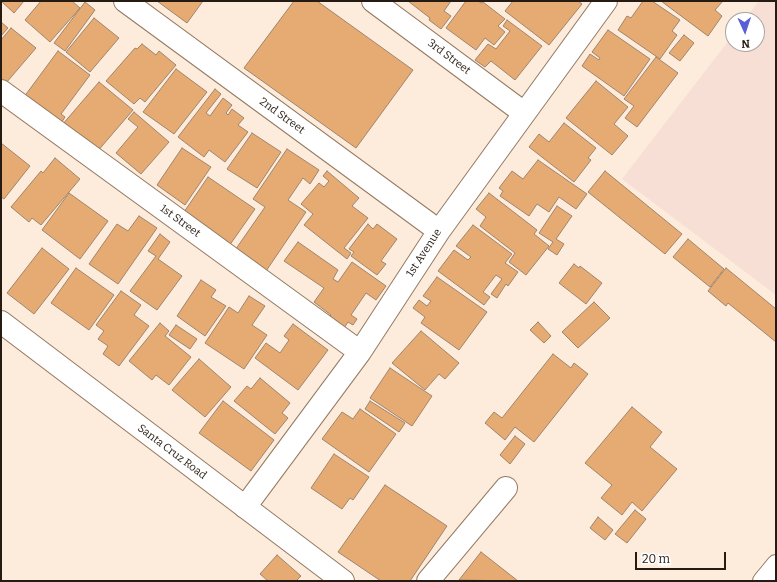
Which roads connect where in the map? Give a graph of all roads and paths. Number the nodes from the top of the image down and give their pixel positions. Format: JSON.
{"nodes":[{"id":1,"x":125,"y":1,"type":"edge"},
{"id":2,"x":374,"y":1,"type":"edge"},
{"id":3,"x":606,"y":1,"type":"edge"},
{"id":4,"x":1,"y":90,"type":"edge"},
{"id":5,"x":524,"y":113,"type":"junction"},
{"id":6,"x":438,"y":231,"type":"junction"},
{"id":7,"x":1,"y":322,"type":"edge"},
{"id":8,"x":360,"y":352,"type":"junction"},
{"id":9,"x":506,"y":488,"type":"dead end"},
{"id":10,"x":245,"y":507,"type":"junction"},
{"id":11,"x":776,"y":564,"type":"edge"},
{"id":12,"x":343,"y":581,"type":"edge"},
{"id":13,"x":428,"y":581,"type":"edge"},
{"id":14,"x":762,"y":581,"type":"edge"}],
"edges":[{"from":1,"to":6,"type":"street","name":"2nd Street"},
{"from":2,"to":5,"type":"street","name":"3rd Street"},
{"from":3,"to":5,"type":"street","name":"1st Avenue"},
{"from":4,"to":8,"type":"street","name":"1st Street"},
{"from":5,"to":6,"type":"street","name":"1st Avenue"},
{"from":6,"to":8,"type":"street","name":"1st Avenue"},
{"from":7,"to":10,"type":"street","name":"Santa Cruz Road"},
{"from":8,"to":10,"type":"street","name":"1st Avenue"},
{"from":9,"to":13,"type":"street"},
{"from":10,"to":12,"type":"street","name":"Santa Cruz Road"},
{"from":11,"to":14,"type":"lane"}]}
